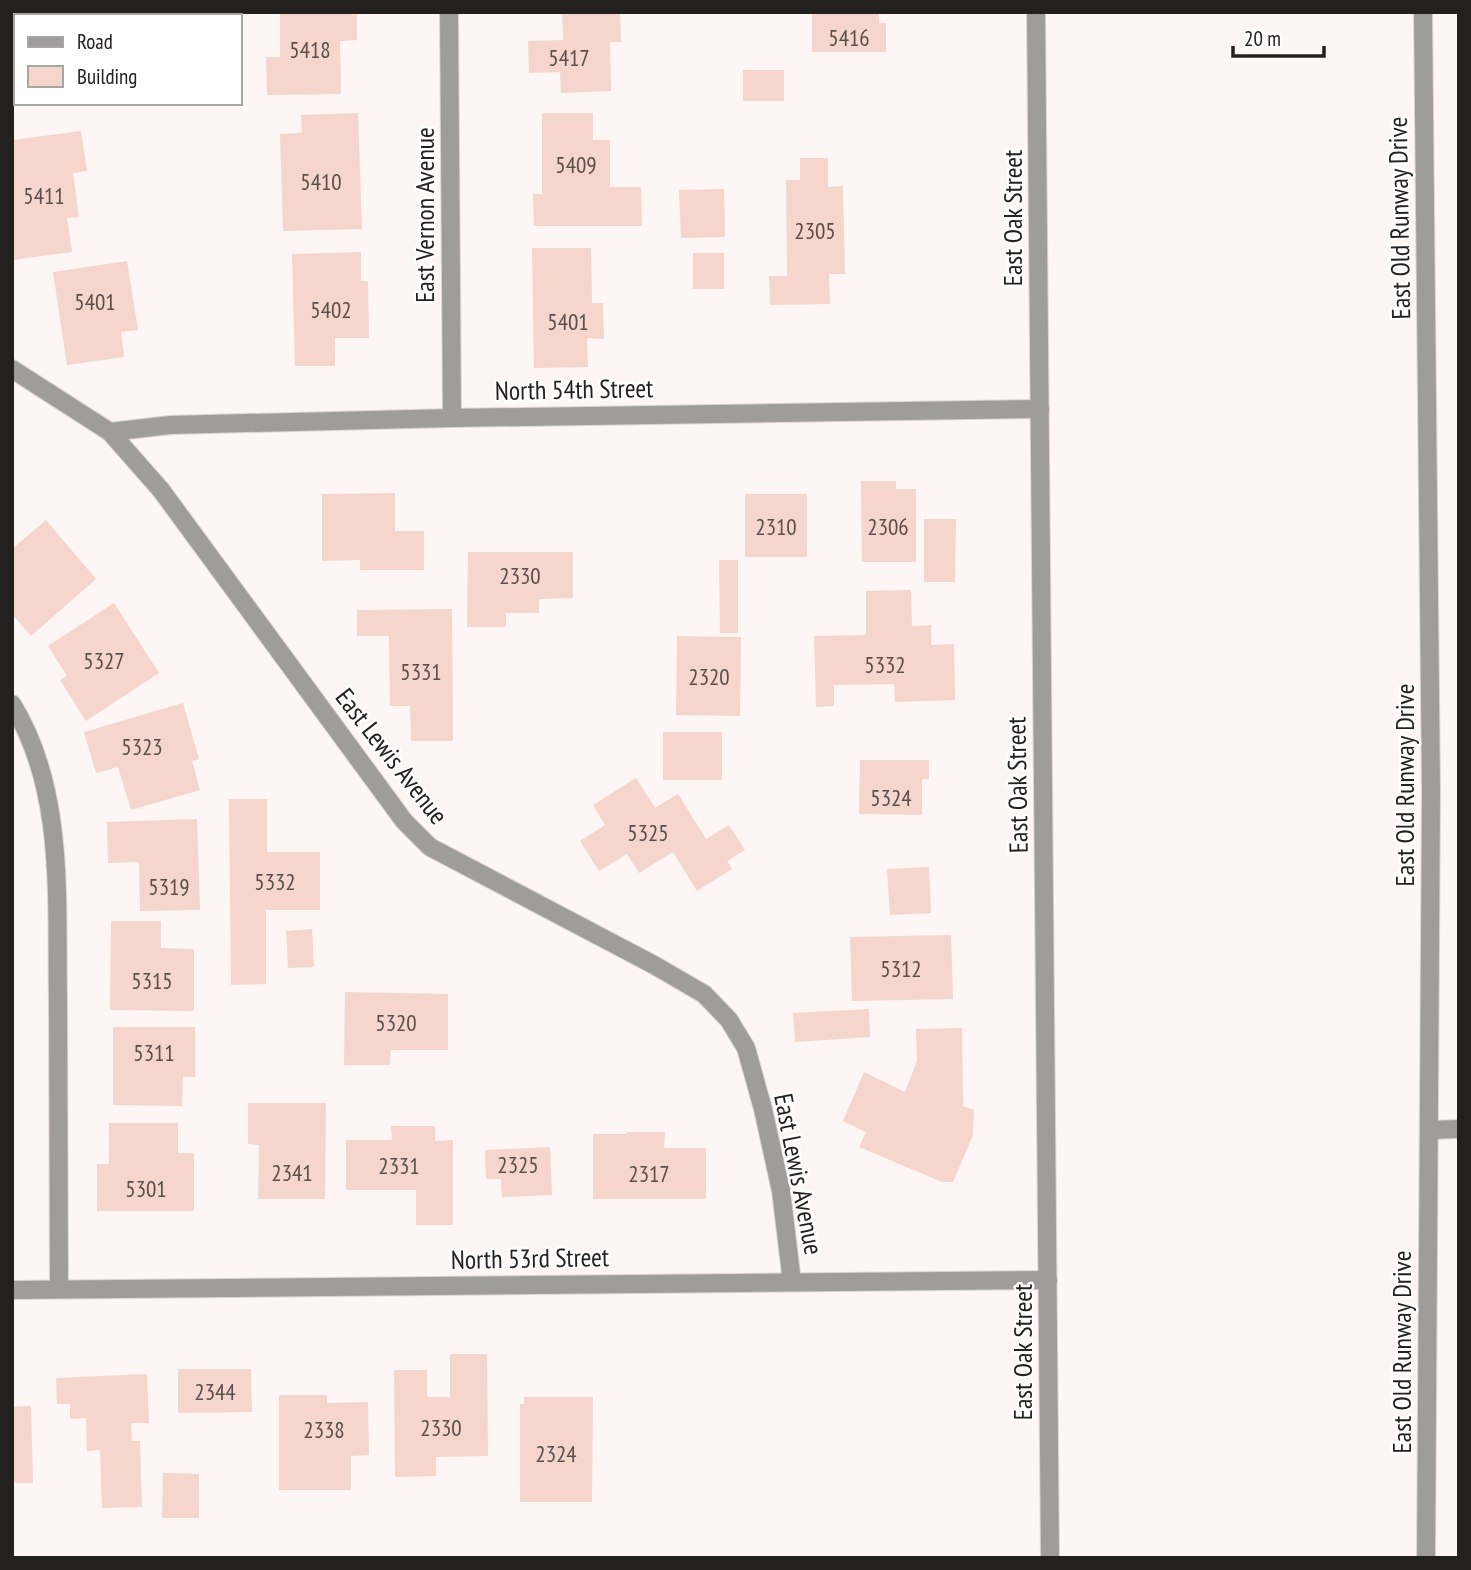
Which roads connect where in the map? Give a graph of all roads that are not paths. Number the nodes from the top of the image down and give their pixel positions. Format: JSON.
{"nodes":[{"id":1,"x":449,"y":12,"type":"edge"},
{"id":2,"x":1036,"y":12,"type":"edge"},
{"id":3,"x":1423,"y":12,"type":"edge"},
{"id":4,"x":12,"y":369,"type":"edge"},
{"id":5,"x":1040,"y":410,"type":"junction"},
{"id":6,"x":452,"y":418,"type":"junction"},
{"id":7,"x":110,"y":432,"type":"junction"},
{"id":8,"x":12,"y":704,"type":"edge"},
{"id":9,"x":1459,"y":1129,"type":"edge"},
{"id":10,"x":1429,"y":1130,"type":"junction"},
{"id":11,"x":1048,"y":1280,"type":"junction"},
{"id":12,"x":792,"y":1282,"type":"junction"},
{"id":13,"x":59,"y":1289,"type":"junction"},
{"id":14,"x":12,"y":1290,"type":"edge"},
{"id":15,"x":1049,"y":1558,"type":"edge"},
{"id":16,"x":1426,"y":1558,"type":"edge"}],
"edges":[{"from":1,"to":6,"type":"street","name":"East Vernon Avenue"},
{"from":2,"to":5,"type":"street","name":"East Oak Street"},
{"from":3,"to":10,"type":"street","name":"East Old Runway Drive"},
{"from":4,"to":7,"type":"street","name":"East Lewis Avenue"},
{"from":5,"to":6,"type":"street","name":"North 54th Street"},
{"from":5,"to":11,"type":"street","name":"East Oak Street"},
{"from":6,"to":7,"type":"street","name":"North 54th Street"},
{"from":7,"to":12,"type":"street","name":"East Lewis Avenue"},
{"from":8,"to":13,"type":"street"},
{"from":9,"to":10,"type":"street"},
{"from":10,"to":16,"type":"street","name":"East Old Runway Drive"},
{"from":11,"to":12,"type":"street","name":"North 53rd Street"},
{"from":11,"to":15,"type":"street","name":"East Oak Street"},
{"from":12,"to":13,"type":"street","name":"North 53rd Street"},
{"from":13,"to":14,"type":"street","name":"North 53rd Street"}]}
